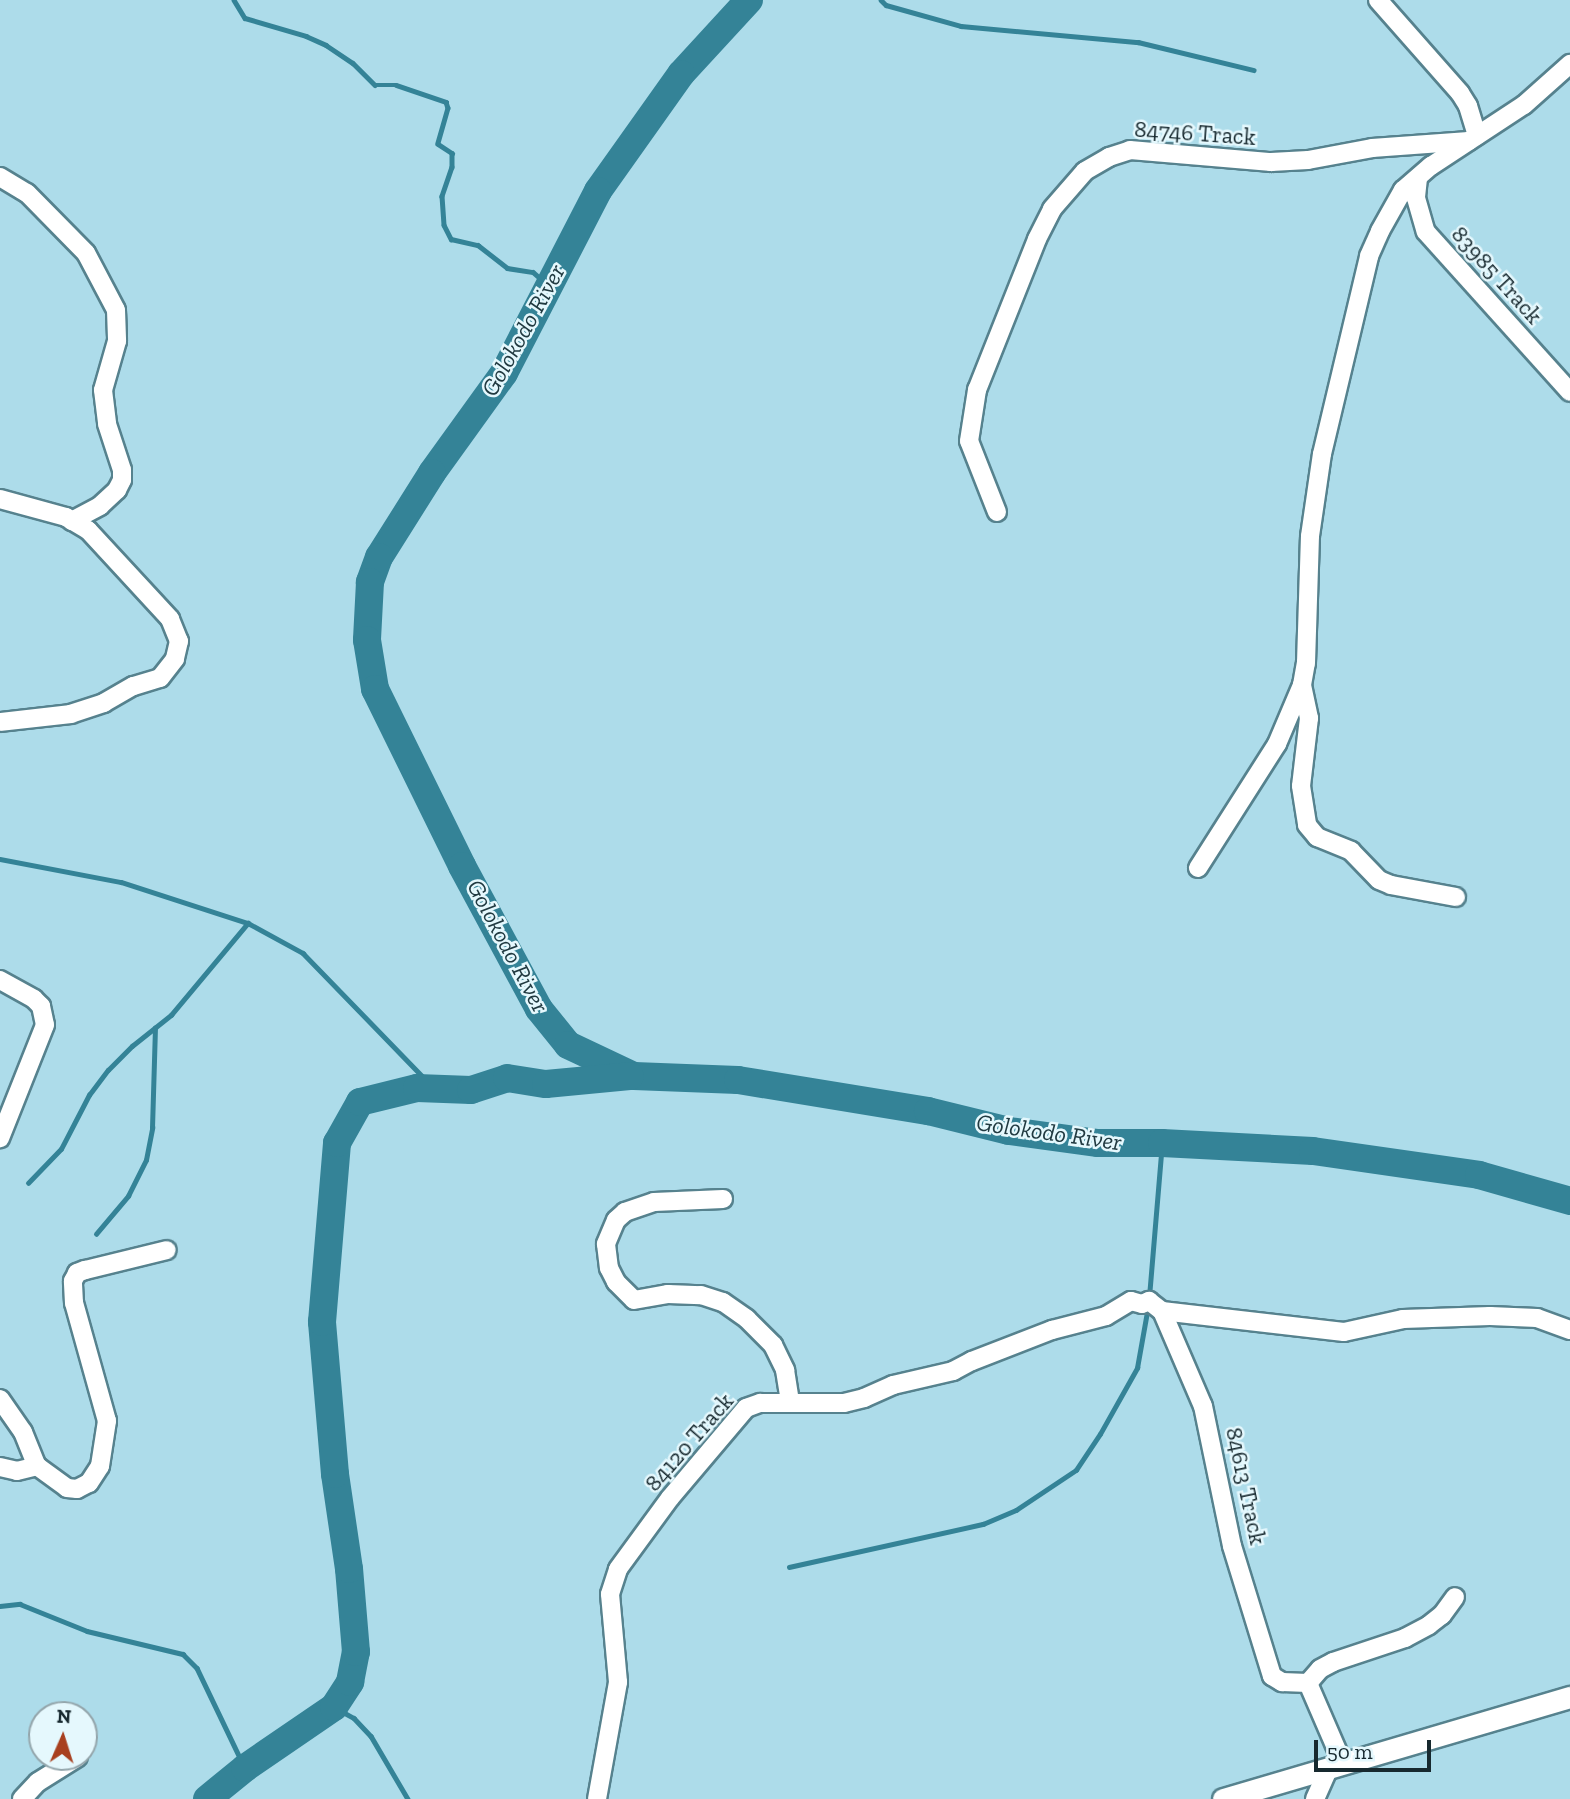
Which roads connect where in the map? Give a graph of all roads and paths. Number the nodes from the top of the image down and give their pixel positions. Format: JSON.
{"nodes":[{"id":1,"x":1378,"y":0,"type":"edge"},
{"id":2,"x":1570,"y":64,"type":"edge"},
{"id":3,"x":1473,"y":138,"type":"junction"},
{"id":4,"x":0,"y":177,"type":"edge"},
{"id":5,"x":1418,"y":178,"type":"junction"},
{"id":6,"x":1570,"y":392,"type":"edge"},
{"id":7,"x":0,"y":499,"type":"edge"},
{"id":8,"x":997,"y":512,"type":"dead end"},
{"id":9,"x":72,"y":520,"type":"junction"},
{"id":10,"x":1302,"y":685,"type":"junction"},
{"id":11,"x":0,"y":722,"type":"edge"},
{"id":12,"x":1198,"y":868,"type":"dead end"},
{"id":13,"x":1456,"y":897,"type":"dead end"},
{"id":14,"x":0,"y":980,"type":"edge"},
{"id":15,"x":0,"y":1138,"type":"edge"},
{"id":16,"x":723,"y":1199,"type":"dead end"},
{"id":17,"x":167,"y":1250,"type":"dead end"},
{"id":18,"x":1161,"y":1311,"type":"junction"},
{"id":19,"x":1570,"y":1330,"type":"edge"},
{"id":20,"x":0,"y":1399,"type":"edge"},
{"id":21,"x":790,"y":1403,"type":"junction"},
{"id":22,"x":37,"y":1466,"type":"junction"},
{"id":23,"x":0,"y":1467,"type":"edge"},
{"id":24,"x":1455,"y":1597,"type":"dead end"},
{"id":25,"x":1308,"y":1683,"type":"junction"},
{"id":26,"x":1570,"y":1697,"type":"edge"},
{"id":27,"x":1336,"y":1766,"type":"junction"},
{"id":28,"x":56,"y":1771,"type":"edge"},
{"id":29,"x":22,"y":1799,"type":"edge"},
{"id":30,"x":597,"y":1799,"type":"edge"},
{"id":31,"x":1223,"y":1799,"type":"edge"},
{"id":32,"x":1315,"y":1799,"type":"edge"}],
"edges":[{"from":1,"to":3,"type":"street"},
{"from":2,"to":3,"type":"street"},
{"from":3,"to":5,"type":"street"},
{"from":3,"to":8,"type":"street","name":"84746 Track"},
{"from":4,"to":9,"type":"street"},
{"from":5,"to":6,"type":"street","name":"83985 Track"},
{"from":5,"to":10,"type":"street"},
{"from":7,"to":9,"type":"street"},
{"from":9,"to":11,"type":"street"},
{"from":10,"to":12,"type":"street"},
{"from":10,"to":13,"type":"street"},
{"from":14,"to":15,"type":"street"},
{"from":16,"to":21,"type":"street"},
{"from":17,"to":22,"type":"street"},
{"from":18,"to":19,"type":"street","name":"84120 Track"},
{"from":18,"to":21,"type":"street","name":"84120 Track"},
{"from":18,"to":25,"type":"street","name":"84613 Track"},
{"from":20,"to":22,"type":"street"},
{"from":21,"to":30,"type":"street","name":"84120 Track"},
{"from":22,"to":23,"type":"street"},
{"from":24,"to":25,"type":"street"},
{"from":25,"to":27,"type":"street"},
{"from":26,"to":27,"type":"street"},
{"from":27,"to":31,"type":"street"},
{"from":27,"to":32,"type":"street"},
{"from":28,"to":29,"type":"street"}]}
